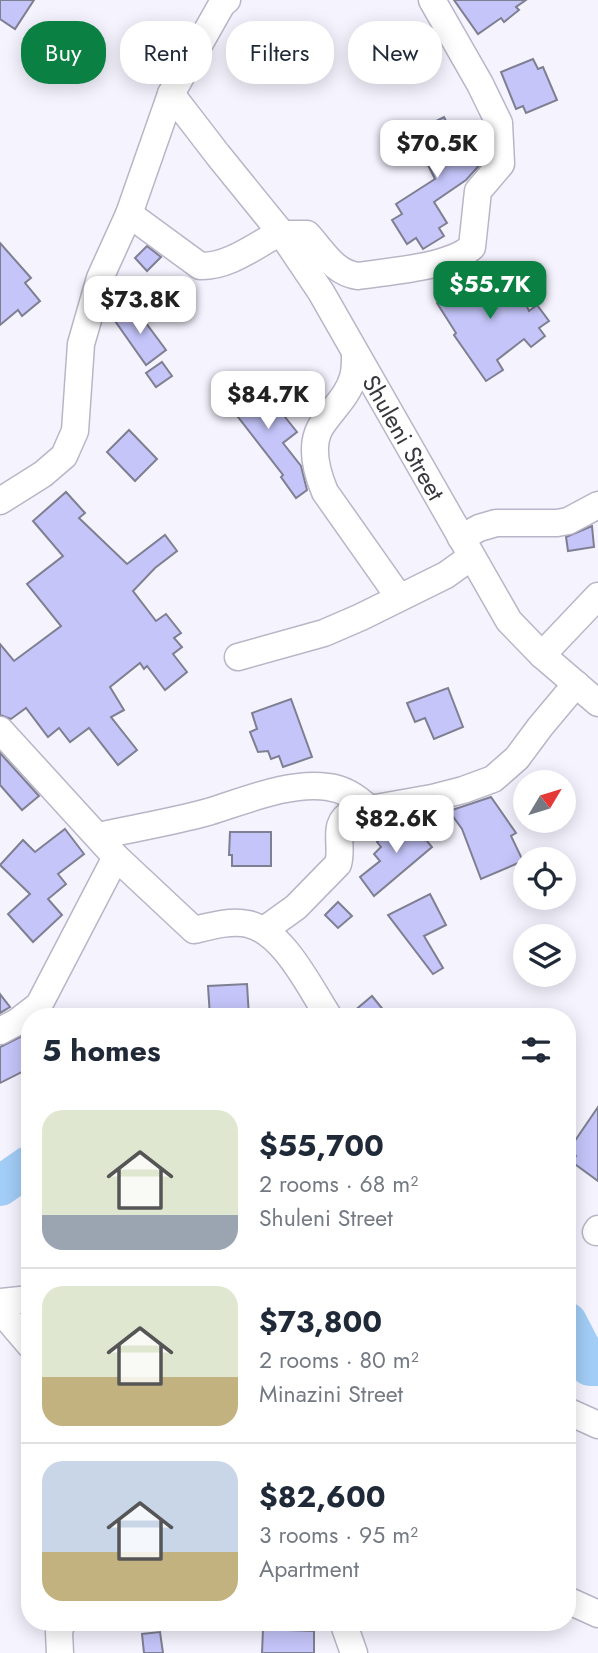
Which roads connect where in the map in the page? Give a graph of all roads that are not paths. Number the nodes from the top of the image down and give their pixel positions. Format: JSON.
{"nodes":[{"id":1,"x":432,"y":0,"type":"edge"},
{"id":2,"x":223,"y":1,"type":"edge"},
{"id":3,"x":171,"y":94,"type":"junction"},
{"id":4,"x":129,"y":214,"type":"junction"},
{"id":5,"x":281,"y":233,"type":"junction"},
{"id":6,"x":355,"y":355,"type":"junction"},
{"id":7,"x":0,"y":501,"type":"edge"},
{"id":8,"x":598,"y":505,"type":"edge"},
{"id":9,"x":466,"y":548,"type":"junction"},
{"id":10,"x":598,"y":596,"type":"edge"},
{"id":11,"x":399,"y":597,"type":"junction"},
{"id":12,"x":542,"y":655,"type":"junction"},
{"id":13,"x":238,"y":657,"type":"dead end"},
{"id":14,"x":576,"y":684,"type":"junction"},
{"id":15,"x":598,"y":702,"type":"edge"},
{"id":16,"x":0,"y":730,"type":"edge"},
{"id":17,"x":369,"y":809,"type":"junction"},
{"id":18,"x":98,"y":836,"type":"junction"},
{"id":19,"x":116,"y":857,"type":"junction"},
{"id":20,"x":264,"y":930,"type":"junction"},
{"id":21,"x":34,"y":1008,"type":"edge"},
{"id":22,"x":323,"y":1008,"type":"edge"},
{"id":23,"x":21,"y":1019,"type":"edge"},
{"id":24,"x":0,"y":1031,"type":"edge"},
{"id":25,"x":21,"y":1300,"type":"edge"},
{"id":26,"x":0,"y":1302,"type":"edge"},
{"id":27,"x":0,"y":1310,"type":"edge"},
{"id":28,"x":21,"y":1335,"type":"edge"},
{"id":29,"x":576,"y":1415,"type":"edge"},
{"id":30,"x":598,"y":1425,"type":"edge"},
{"id":31,"x":576,"y":1604,"type":"edge"},
{"id":32,"x":598,"y":1614,"type":"edge"},
{"id":33,"x":59,"y":1631,"type":"edge"},
{"id":34,"x":345,"y":1631,"type":"edge"},
{"id":35,"x":60,"y":1653,"type":"edge"},
{"id":36,"x":354,"y":1653,"type":"edge"}],
"edges":[{"from":1,"to":5,"type":"street"},
{"from":2,"to":3,"type":"street"},
{"from":3,"to":4,"type":"street"},
{"from":3,"to":5,"type":"street","name":"Shuleni Street"},
{"from":4,"to":5,"type":"street"},
{"from":4,"to":7,"type":"street"},
{"from":5,"to":6,"type":"street","name":"Shuleni Street"},
{"from":6,"to":9,"type":"street","name":"Shuleni Street"},
{"from":6,"to":11,"type":"street"},
{"from":8,"to":9,"type":"street"},
{"from":9,"to":11,"type":"street"},
{"from":9,"to":12,"type":"street","name":"Shuleni Street"},
{"from":10,"to":12,"type":"street"},
{"from":11,"to":13,"type":"street"},
{"from":12,"to":14,"type":"street","name":"Shuleni Street"},
{"from":14,"to":15,"type":"street","name":"Shuleni Street"},
{"from":14,"to":17,"type":"street"},
{"from":16,"to":18,"type":"street"},
{"from":17,"to":18,"type":"street"},
{"from":17,"to":20,"type":"street"},
{"from":18,"to":19,"type":"street"},
{"from":19,"to":20,"type":"street"},
{"from":19,"to":21,"type":"street"},
{"from":20,"to":22,"type":"street"},
{"from":23,"to":24,"type":"street"},
{"from":25,"to":26,"type":"street"},
{"from":27,"to":28,"type":"street"},
{"from":29,"to":30,"type":"street"},
{"from":31,"to":32,"type":"street"},
{"from":33,"to":35,"type":"street"},
{"from":34,"to":36,"type":"street"}]}
